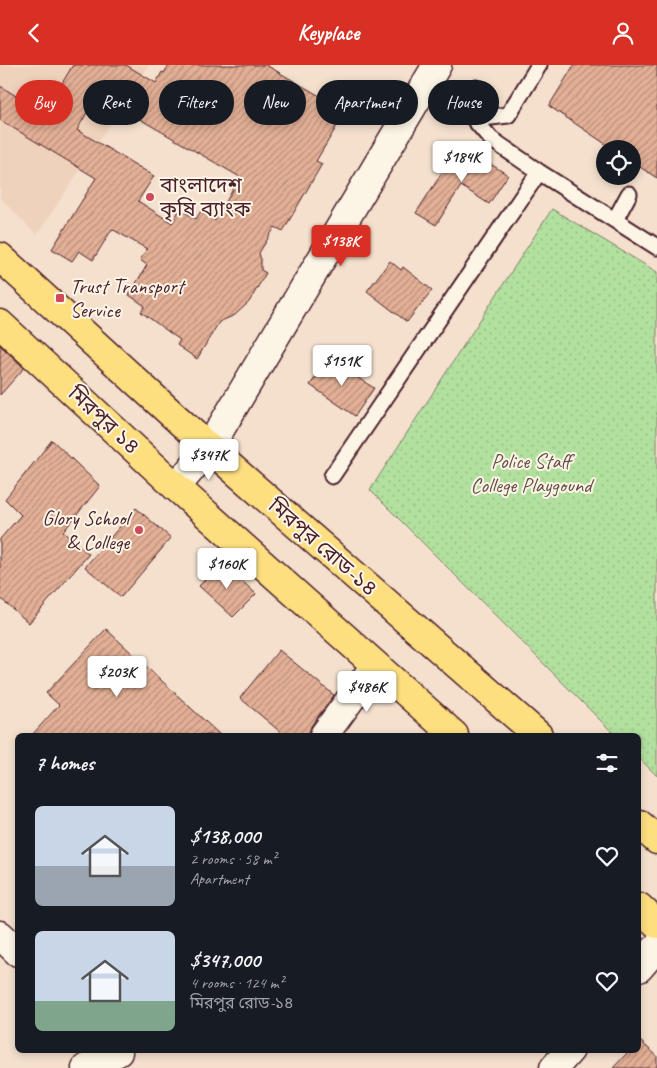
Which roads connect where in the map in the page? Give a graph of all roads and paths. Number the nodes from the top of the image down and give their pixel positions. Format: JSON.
{"nodes":[{"id":1,"x":436,"y":65,"type":"edge"},
{"id":2,"x":539,"y":65,"type":"edge"},
{"id":3,"x":499,"y":116,"type":"edge"},
{"id":4,"x":479,"y":125,"type":"edge"},
{"id":5,"x":539,"y":172,"type":"junction"},
{"id":6,"x":628,"y":194,"type":"dead end"},
{"id":7,"x":615,"y":220,"type":"junction"},
{"id":8,"x":657,"y":247,"type":"edge"},
{"id":9,"x":0,"y":257,"type":"edge"},
{"id":10,"x":0,"y":324,"type":"edge"},
{"id":11,"x":209,"y":448,"type":"junction"},
{"id":12,"x":332,"y":476,"type":"dead end"},
{"id":13,"x":176,"y":487,"type":"junction"},
{"id":14,"x":375,"y":666,"type":"junction"},
{"id":15,"x":325,"y":733,"type":"edge"},
{"id":16,"x":452,"y":733,"type":"edge"},
{"id":17,"x":536,"y":733,"type":"edge"},
{"id":18,"x":641,"y":825,"type":"edge"},
{"id":19,"x":657,"y":839,"type":"edge"},
{"id":20,"x":641,"y":909,"type":"edge"},
{"id":21,"x":657,"y":924,"type":"edge"},
{"id":22,"x":0,"y":935,"type":"edge"},
{"id":23,"x":657,"y":947,"type":"edge"},
{"id":24,"x":15,"y":949,"type":"edge"},
{"id":25,"x":641,"y":967,"type":"edge"},
{"id":26,"x":567,"y":1053,"type":"edge"},
{"id":27,"x":123,"y":1057,"type":"edge"},
{"id":28,"x":86,"y":1068,"type":"edge"},
{"id":29,"x":554,"y":1068,"type":"edge"}],
"edges":[{"from":1,"to":11,"type":"street"},
{"from":2,"to":3,"type":"lane"},
{"from":4,"to":5,"type":"lane"},
{"from":5,"to":7,"type":"lane"},
{"from":5,"to":12,"type":"lane"},
{"from":6,"to":7,"type":"lane"},
{"from":7,"to":8,"type":"lane"},
{"from":9,"to":11,"type":"main road","name":"মিরপুর রোড-১৪"},
{"from":10,"to":13,"type":"main road","name":"মিরপুর ১৪"},
{"from":11,"to":13,"type":"street"},
{"from":11,"to":17,"type":"main road","name":"মিরপুর রোড-১৪"},
{"from":13,"to":14,"type":"main road","name":"মিরপুর ১৪"},
{"from":14,"to":15,"type":"street"},
{"from":14,"to":16,"type":"main road","name":"মিরপুর ১৪"},
{"from":18,"to":19,"type":"main road"},
{"from":20,"to":21,"type":"main road"},
{"from":22,"to":24,"type":"street"},
{"from":23,"to":25,"type":"street"},
{"from":26,"to":29,"type":"street"},
{"from":27,"to":28,"type":"street"}]}
